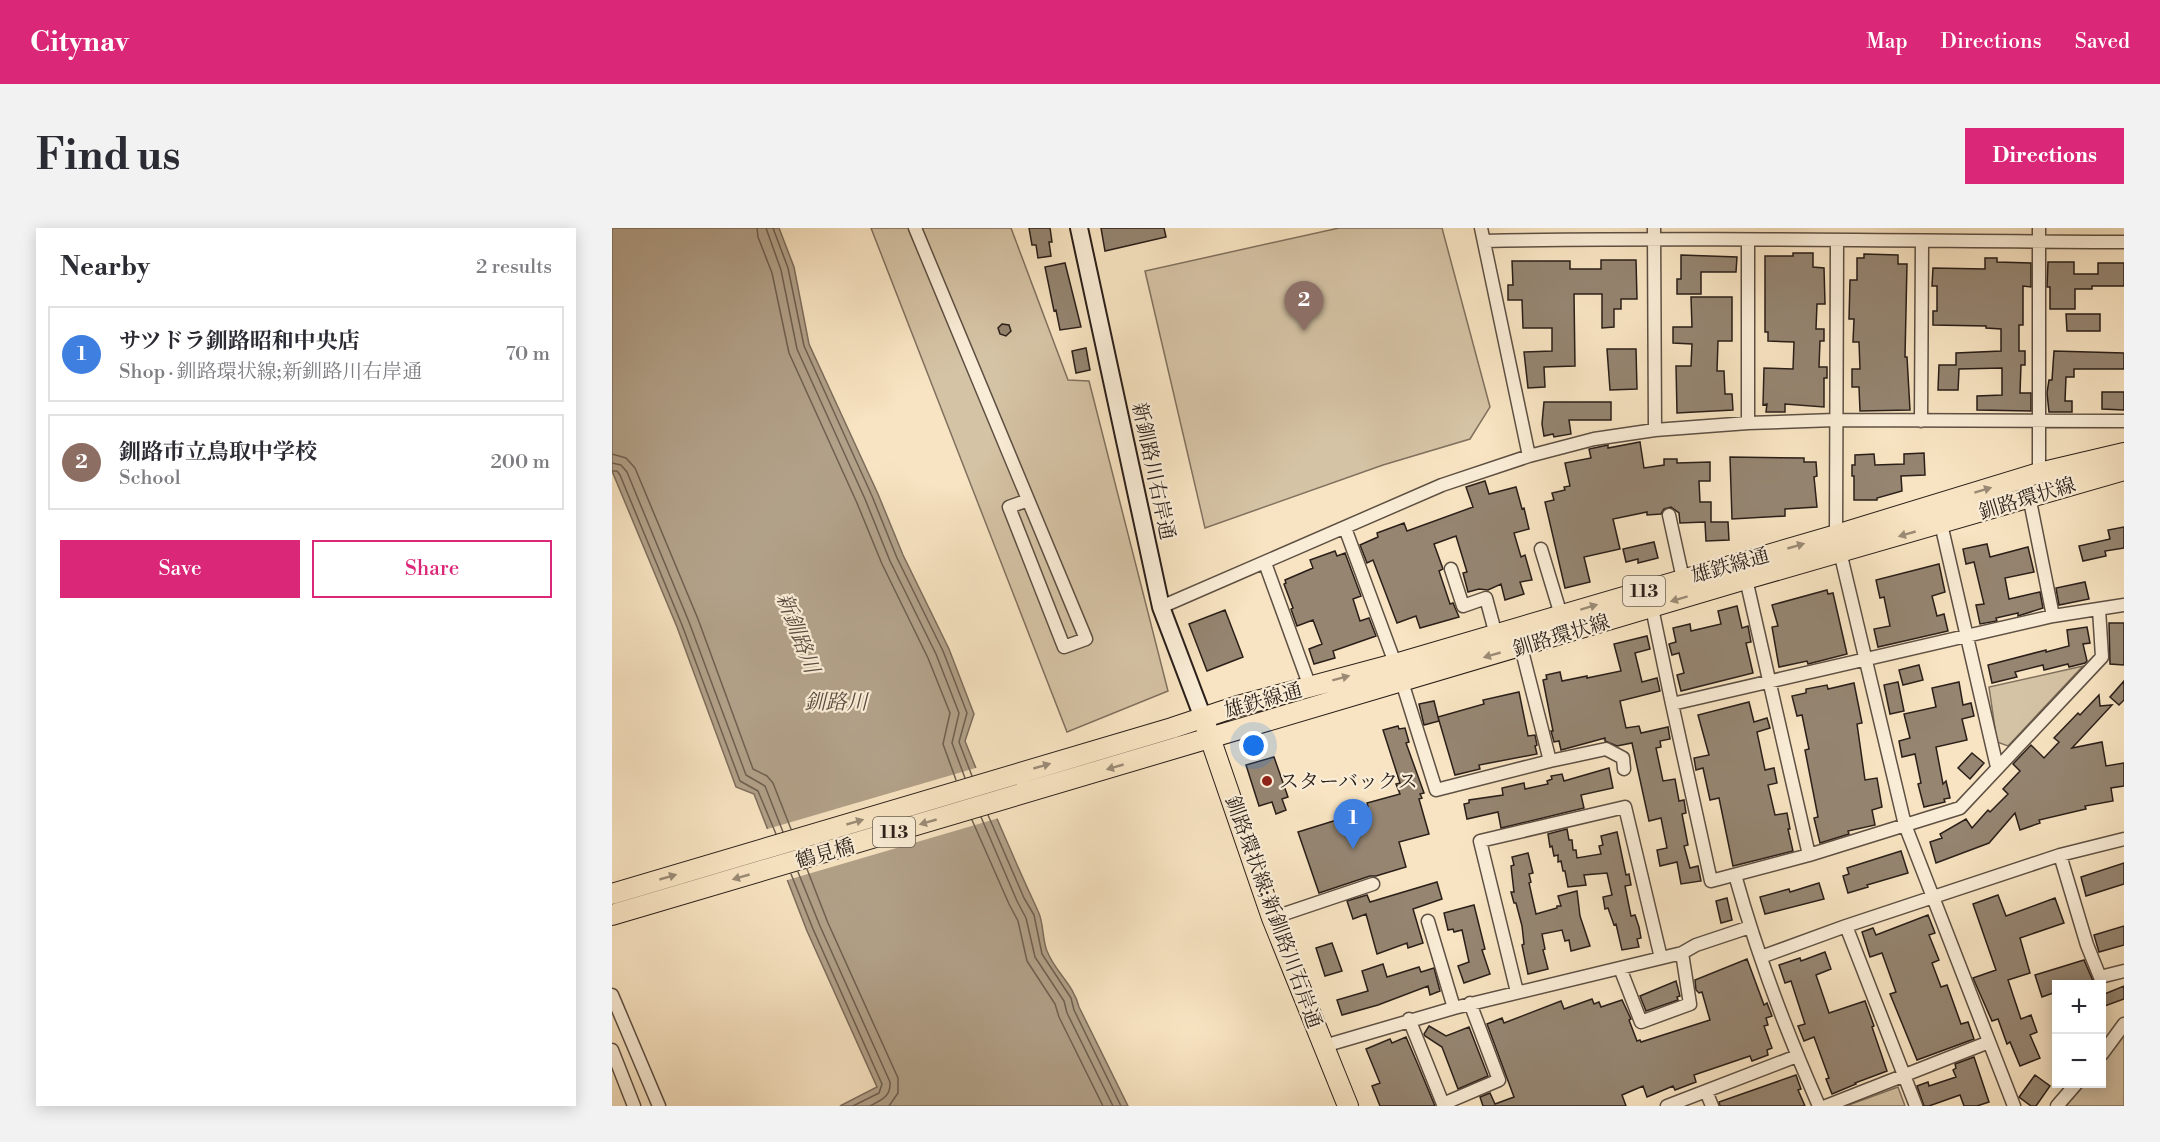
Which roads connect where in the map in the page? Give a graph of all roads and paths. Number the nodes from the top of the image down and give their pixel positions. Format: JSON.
{"nodes":[{"id":1,"x":915,"y":228,"type":"edge"},
{"id":2,"x":1079,"y":228,"type":"edge"},
{"id":3,"x":2039,"y":228,"type":"edge"},
{"id":4,"x":1654,"y":233,"type":"edge"},
{"id":5,"x":1483,"y":234,"type":"edge"},
{"id":6,"x":1806,"y":234,"type":"edge"},
{"id":7,"x":1748,"y":240,"type":"junction"},
{"id":8,"x":1837,"y":240,"type":"junction"},
{"id":9,"x":1922,"y":242,"type":"junction"},
{"id":10,"x":2039,"y":242,"type":"junction"},
{"id":11,"x":2124,"y":242,"type":"edge"},
{"id":12,"x":1835,"y":420,"type":"junction"},
{"id":13,"x":2038,"y":420,"type":"junction"},
{"id":14,"x":1921,"y":421,"type":"junction"},
{"id":15,"x":2124,"y":421,"type":"edge"},
{"id":16,"x":1748,"y":423,"type":"junction"},
{"id":17,"x":1655,"y":430,"type":"junction"},
{"id":18,"x":2124,"y":453,"type":"edge"},
{"id":19,"x":1529,"y":456,"type":"junction"},
{"id":20,"x":2124,"y":470,"type":"edge"},
{"id":21,"x":2039,"y":473,"type":"junction"},
{"id":22,"x":2029,"y":496,"type":"junction"},
{"id":23,"x":1029,"y":500,"type":"junction"},
{"id":24,"x":1669,"y":515,"type":"dead end"},
{"id":25,"x":1941,"y":524,"type":"junction"},
{"id":26,"x":1345,"y":528,"type":"junction"},
{"id":27,"x":1838,"y":544,"type":"junction"},
{"id":28,"x":1541,"y":549,"type":"dead end"},
{"id":29,"x":1265,"y":562,"type":"junction"},
{"id":30,"x":1451,"y":569,"type":"dead end"},
{"id":31,"x":1683,"y":579,"type":"junction"},
{"id":32,"x":1746,"y":579,"type":"junction"},
{"id":33,"x":2124,"y":605,"type":"edge"},
{"id":34,"x":1161,"y":607,"type":"junction"},
{"id":35,"x":1652,"y":608,"type":"junction"},
{"id":36,"x":2099,"y":609,"type":"junction"},
{"id":37,"x":1561,"y":615,"type":"junction"},
{"id":38,"x":2053,"y":616,"type":"junction"},
{"id":39,"x":1496,"y":635,"type":"junction"},
{"id":40,"x":1968,"y":636,"type":"junction"},
{"id":41,"x":1521,"y":647,"type":"junction"},
{"id":42,"x":1866,"y":659,"type":"junction"},
{"id":43,"x":1399,"y":673,"type":"junction"},
{"id":44,"x":1769,"y":682,"type":"junction"},
{"id":45,"x":1310,"y":687,"type":"junction"},
{"id":46,"x":1672,"y":704,"type":"junction"},
{"id":47,"x":1203,"y":718,"type":"junction"},
{"id":48,"x":1164,"y":730,"type":"joint"},
{"id":49,"x":1211,"y":739,"type":"junction"},
{"id":50,"x":1172,"y":750,"type":"joint"},
{"id":51,"x":1550,"y":761,"type":"junction"},
{"id":52,"x":1997,"y":767,"type":"junction"},
{"id":53,"x":1624,"y":769,"type":"dead end"},
{"id":54,"x":1905,"y":825,"type":"junction"},
{"id":55,"x":2124,"y":839,"type":"edge"},
{"id":56,"x":1809,"y":855,"type":"junction"},
{"id":57,"x":2060,"y":855,"type":"junction"},
{"id":58,"x":1735,"y":875,"type":"junction"},
{"id":59,"x":1373,"y":884,"type":"dead end"},
{"id":60,"x":612,"y":894,"type":"edge"},
{"id":61,"x":1934,"y":898,"type":"junction"},
{"id":62,"x":615,"y":915,"type":"edge"},
{"id":63,"x":1272,"y":918,"type":"junction"},
{"id":64,"x":1428,"y":921,"type":"dead end"},
{"id":65,"x":1846,"y":926,"type":"junction"},
{"id":66,"x":1750,"y":927,"type":"junction"},
{"id":67,"x":1682,"y":953,"type":"junction"},
{"id":68,"x":1761,"y":957,"type":"junction"},
{"id":69,"x":1662,"y":958,"type":"junction"},
{"id":70,"x":1620,"y":968,"type":"junction"},
{"id":71,"x":2124,"y":970,"type":"edge"},
{"id":72,"x":1517,"y":992,"type":"junction"},
{"id":73,"x":612,"y":995,"type":"edge"},
{"id":74,"x":1470,"y":1003,"type":"junction"},
{"id":75,"x":1454,"y":1008,"type":"junction"},
{"id":76,"x":1409,"y":1019,"type":"junction"},
{"id":77,"x":2124,"y":1024,"type":"edge"},
{"id":78,"x":1989,"y":1042,"type":"junction"},
{"id":79,"x":1324,"y":1046,"type":"junction"},
{"id":80,"x":2106,"y":1049,"type":"edge"},
{"id":81,"x":612,"y":1050,"type":"edge"},
{"id":82,"x":1797,"y":1056,"type":"junction"},
{"id":83,"x":1904,"y":1075,"type":"junction"},
{"id":84,"x":2072,"y":1088,"type":"edge"},
{"id":85,"x":1706,"y":1091,"type":"junction"},
{"id":86,"x":634,"y":1106,"type":"edge"},
{"id":87,"x":658,"y":1106,"type":"edge"},
{"id":88,"x":1348,"y":1106,"type":"edge"},
{"id":89,"x":1667,"y":1106,"type":"edge"},
{"id":90,"x":1712,"y":1106,"type":"edge"},
{"id":91,"x":1819,"y":1106,"type":"edge"},
{"id":92,"x":1826,"y":1106,"type":"edge"},
{"id":93,"x":1916,"y":1106,"type":"edge"},
{"id":94,"x":2014,"y":1106,"type":"edge"},
{"id":95,"x":2056,"y":1106,"type":"edge"}],
"edges":[{"from":1,"to":23,"type":"street"},
{"from":2,"to":34,"type":"street","name":"新釧路川右岸通"},
{"from":3,"to":10,"type":"street"},
{"from":4,"to":5,"type":"street"},
{"from":4,"to":7,"type":"street"},
{"from":4,"to":17,"type":"street"},
{"from":5,"to":19,"type":"street"},
{"from":6,"to":7,"type":"street"},
{"from":6,"to":8,"type":"street"},
{"from":7,"to":16,"type":"street"},
{"from":8,"to":9,"type":"street"},
{"from":8,"to":12,"type":"street"},
{"from":9,"to":10,"type":"street"},
{"from":9,"to":14,"type":"street"},
{"from":10,"to":11,"type":"street"},
{"from":10,"to":13,"type":"street"},
{"from":12,"to":14,"type":"street"},
{"from":12,"to":16,"type":"street"},
{"from":12,"to":27,"type":"street"},
{"from":13,"to":14,"type":"street"},
{"from":13,"to":15,"type":"street"},
{"from":13,"to":21,"type":"street"},
{"from":16,"to":17,"type":"street"},
{"from":17,"to":19,"type":"street"},
{"from":18,"to":21,"type":"main road","name":"雄鉄線通","number":"113"},
{"from":19,"to":26,"type":"street"},
{"from":20,"to":22,"type":"main road","name":"釧路環状線","number":"113"},
{"from":27,"to":21,"type":"main road","name":"雄鉄線通","number":"113","one_way":true},
{"from":22,"to":25,"type":"main road","name":"釧路環状線","number":"113"},
{"from":22,"to":38,"type":"street"},
{"from":23,"to":23,"type":"street"},
{"from":24,"to":31,"type":"street"},
{"from":25,"to":27,"type":"main road","name":"釧路環状線","number":"113","one_way":true},
{"from":25,"to":40,"type":"street"},
{"from":26,"to":29,"type":"street"},
{"from":26,"to":43,"type":"street"},
{"from":31,"to":27,"type":"main road","name":"雄鉄線通","number":"113","one_way":true},
{"from":27,"to":32,"type":"main road","name":"釧路環状線","number":"113"},
{"from":27,"to":42,"type":"street"},
{"from":28,"to":37,"type":"street"},
{"from":29,"to":34,"type":"street"},
{"from":29,"to":45,"type":"street"},
{"from":30,"to":39,"type":"street"},
{"from":37,"to":31,"type":"main road","name":"雄鉄線通","number":"113","one_way":true},
{"from":32,"to":35,"type":"main road","name":"釧路環状線","number":"113","one_way":true},
{"from":32,"to":44,"type":"street"},
{"from":33,"to":36,"type":"street"},
{"from":34,"to":47,"type":"street","name":"新釧路川右岸通"},
{"from":35,"to":41,"type":"main road","name":"釧路環状線","number":"113"},
{"from":35,"to":46,"type":"street"},
{"from":36,"to":38,"type":"street"},
{"from":36,"to":52,"type":"street"},
{"from":37,"to":39,"type":"main road","name":"雄鉄線通","number":"113"},
{"from":38,"to":40,"type":"street"},
{"from":39,"to":43,"type":"main road","name":"雄鉄線通","number":"113"},
{"from":40,"to":42,"type":"street"},
{"from":40,"to":52,"type":"street"},
{"from":41,"to":43,"type":"main road","name":"釧路環状線","number":"113","one_way":true},
{"from":41,"to":51,"type":"street"},
{"from":42,"to":44,"type":"street"},
{"from":42,"to":54,"type":"street"},
{"from":45,"to":43,"type":"main road","name":"雄鉄線通","number":"113","one_way":true},
{"from":43,"to":49,"type":"main road","name":"釧路環状線","number":"113"},
{"from":43,"to":51,"type":"street"},
{"from":44,"to":46,"type":"street"},
{"from":44,"to":56,"type":"street"},
{"from":45,"to":47,"type":"main road","name":"雄鉄線通","number":"113"},
{"from":46,"to":58,"type":"street"},
{"from":47,"to":48,"type":"main road","name":"雄鉄線通","number":"113"},
{"from":47,"to":49,"type":"main road","name":"釧路環状線;新釧路川右岸通"},
{"from":60,"to":48,"type":"main road","name":"鶴見橋","number":"113","one_way":true},
{"from":49,"to":50,"type":"main road","name":"釧路環状線","number":"113"},
{"from":49,"to":63,"type":"main road","name":"釧路環状線;新釧路川右岸通"},
{"from":50,"to":62,"type":"main road","name":"鶴見橋","number":"113","one_way":true},
{"from":51,"to":53,"type":"street"},
{"from":52,"to":54,"type":"street"},
{"from":54,"to":56,"type":"street"},
{"from":54,"to":61,"type":"street"},
{"from":55,"to":57,"type":"street"},
{"from":56,"to":58,"type":"street"},
{"from":57,"to":61,"type":"street"},
{"from":57,"to":71,"type":"street"},
{"from":58,"to":66,"type":"street"},
{"from":59,"to":63,"type":"street"},
{"from":61,"to":65,"type":"street"},
{"from":61,"to":78,"type":"street"},
{"from":63,"to":79,"type":"main road","name":"釧路環状線;新釧路川右岸通"},
{"from":64,"to":75,"type":"street"},
{"from":65,"to":68,"type":"street"},
{"from":65,"to":83,"type":"street"},
{"from":66,"to":67,"type":"street"},
{"from":66,"to":68,"type":"street"},
{"from":67,"to":69,"type":"street"},
{"from":67,"to":70,"type":"street"},
{"from":68,"to":82,"type":"street"},
{"from":69,"to":70,"type":"street"},
{"from":69,"to":72,"type":"street"},
{"from":70,"to":72,"type":"street"},
{"from":72,"to":74,"type":"street"},
{"from":73,"to":87,"type":"street"},
{"from":74,"to":75,"type":"street"},
{"from":74,"to":76,"type":"street"},
{"from":75,"to":76,"type":"street"},
{"from":76,"to":79,"type":"street"},
{"from":77,"to":80,"type":"street"},
{"from":78,"to":83,"type":"street"},
{"from":78,"to":94,"type":"street"},
{"from":79,"to":88,"type":"main road","name":"釧路環状線;新釧路川右岸通"},
{"from":81,"to":86,"type":"street"},
{"from":82,"to":85,"type":"street"},
{"from":82,"to":91,"type":"street"},
{"from":83,"to":92,"type":"street"},
{"from":83,"to":93,"type":"street"},
{"from":84,"to":95,"type":"street"},
{"from":85,"to":89,"type":"street"},
{"from":85,"to":90,"type":"street"}]}
